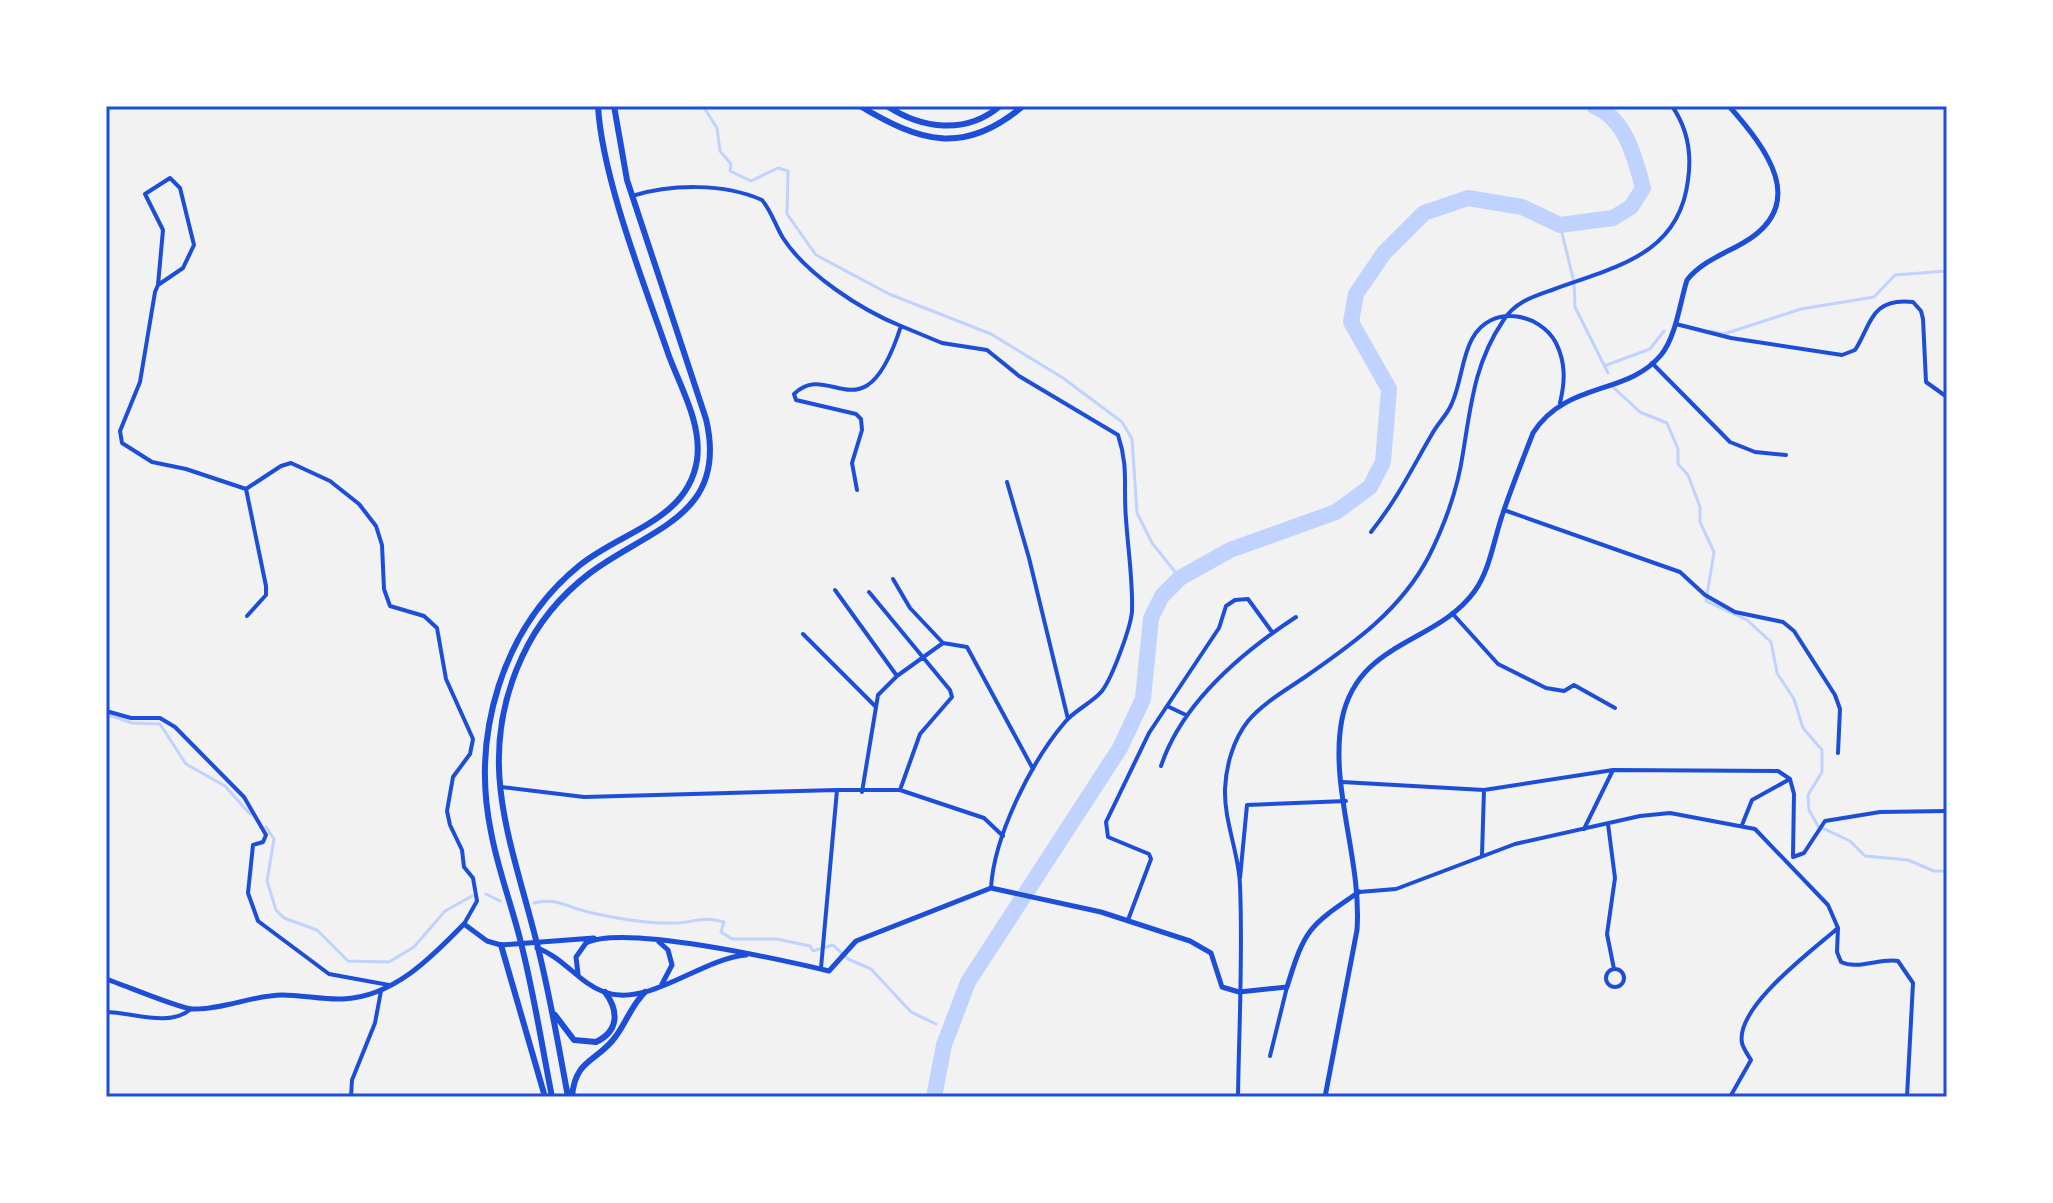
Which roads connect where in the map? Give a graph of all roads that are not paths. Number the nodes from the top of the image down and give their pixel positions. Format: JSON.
{"nodes":[{"id":1,"x":598,"y":106,"type":"edge"},
{"id":2,"x":614,"y":106,"type":"edge"},
{"id":3,"x":860,"y":106,"type":"edge"},
{"id":4,"x":887,"y":106,"type":"edge"},
{"id":5,"x":1000,"y":106,"type":"edge"},
{"id":6,"x":1023,"y":106,"type":"edge"},
{"id":7,"x":1672,"y":106,"type":"edge"},
{"id":8,"x":1729,"y":106,"type":"edge"},
{"id":9,"x":632,"y":196,"type":"junction"},
{"id":10,"x":158,"y":285,"type":"junction"},
{"id":11,"x":1506,"y":316,"type":"junction"},
{"id":12,"x":1674,"y":323,"type":"junction"},
{"id":13,"x":901,"y":326,"type":"junction"},
{"id":14,"x":1652,"y":363,"type":"junction"},
{"id":15,"x":1947,"y":397,"type":"edge"},
{"id":16,"x":1560,"y":403,"type":"junction"},
{"id":17,"x":1786,"y":455,"type":"dead end"},
{"id":18,"x":1007,"y":482,"type":"dead end"},
{"id":19,"x":246,"y":489,"type":"junction"},
{"id":20,"x":857,"y":490,"type":"dead end"},
{"id":21,"x":1504,"y":510,"type":"junction"},
{"id":22,"x":1371,"y":532,"type":"dead end"},
{"id":23,"x":893,"y":579,"type":"dead end"},
{"id":24,"x":835,"y":590,"type":"dead end"},
{"id":25,"x":869,"y":592,"type":"dead end"},
{"id":26,"x":1452,"y":613,"type":"junction"},
{"id":27,"x":247,"y":616,"type":"dead end"},
{"id":28,"x":1296,"y":617,"type":"dead end"},
{"id":29,"x":1272,"y":632,"type":"junction"},
{"id":30,"x":803,"y":634,"type":"dead end"},
{"id":31,"x":943,"y":643,"type":"junction"},
{"id":32,"x":921,"y":657,"type":"junction"},
{"id":33,"x":897,"y":676,"type":"junction"},
{"id":34,"x":1167,"y":706,"type":"junction"},
{"id":35,"x":876,"y":707,"type":"junction"},
{"id":36,"x":1615,"y":708,"type":"dead end"},
{"id":37,"x":106,"y":711,"type":"edge"},
{"id":38,"x":1186,"y":715,"type":"junction"},
{"id":39,"x":1068,"y":719,"type":"junction"},
{"id":40,"x":1838,"y":753,"type":"dead end"},
{"id":41,"x":1161,"y":766,"type":"dead end"},
{"id":42,"x":1033,"y":769,"type":"junction"},
{"id":43,"x":1613,"y":770,"type":"junction"},
{"id":44,"x":1790,"y":779,"type":"junction"},
{"id":45,"x":1342,"y":782,"type":"junction"},
{"id":46,"x":499,"y":786,"type":"junction"},
{"id":47,"x":837,"y":790,"type":"junction"},
{"id":48,"x":900,"y":790,"type":"junction"},
{"id":49,"x":1484,"y":790,"type":"junction"},
{"id":50,"x":862,"y":792,"type":"junction"},
{"id":51,"x":1346,"y":801,"type":"junction"},
{"id":52,"x":1947,"y":811,"type":"edge"},
{"id":53,"x":1608,"y":824,"type":"junction"},
{"id":54,"x":1742,"y":825,"type":"junction"},
{"id":55,"x":1584,"y":829,"type":"junction"},
{"id":56,"x":1003,"y":836,"type":"junction"},
{"id":57,"x":1482,"y":855,"type":"junction"},
{"id":58,"x":1793,"y":857,"type":"junction"},
{"id":59,"x":1788,"y":864,"type":"junction"},
{"id":60,"x":1240,"y":881,"type":"junction"},
{"id":61,"x":991,"y":888,"type":"junction"},
{"id":62,"x":1359,"y":892,"type":"junction"},
{"id":63,"x":1128,"y":920,"type":"junction"},
{"id":64,"x":464,"y":924,"type":"junction"},
{"id":65,"x":1838,"y":928,"type":"junction"},
{"id":66,"x":603,"y":938,"type":"junction"},
{"id":67,"x":655,"y":941,"type":"junction"},
{"id":68,"x":501,"y":945,"type":"junction"},
{"id":69,"x":529,"y":945,"type":"junction"},
{"id":70,"x":755,"y":954,"type":"junction"},
{"id":71,"x":821,"y":969,"type":"junction"},
{"id":72,"x":1614,"y":969,"type":"junction"},
{"id":73,"x":578,"y":974,"type":"junction"},
{"id":74,"x":106,"y":979,"type":"edge"},
{"id":75,"x":661,"y":984,"type":"junction"},
{"id":76,"x":390,"y":986,"type":"junction"},
{"id":77,"x":1287,"y":987,"type":"junction"},
{"id":78,"x":381,"y":991,"type":"junction"},
{"id":79,"x":605,"y":992,"type":"junction"},
{"id":80,"x":645,"y":992,"type":"junction"},
{"id":81,"x":1239,"y":992,"type":"junction"},
{"id":82,"x":191,"y":1009,"type":"junction"},
{"id":83,"x":552,"y":1011,"type":"junction"},
{"id":84,"x":106,"y":1012,"type":"edge"},
{"id":85,"x":1270,"y":1056,"type":"dead end"},
{"id":86,"x":351,"y":1097,"type":"edge"},
{"id":87,"x":545,"y":1097,"type":"edge"},
{"id":88,"x":552,"y":1097,"type":"edge"},
{"id":89,"x":570,"y":1097,"type":"edge"},
{"id":90,"x":1238,"y":1097,"type":"edge"},
{"id":91,"x":1325,"y":1097,"type":"edge"},
{"id":92,"x":1730,"y":1097,"type":"edge"},
{"id":93,"x":1907,"y":1097,"type":"edge"}],
"edges":[{"from":1,"to":88,"type":"highway"},
{"from":2,"to":9,"type":"highway"},
{"from":3,"to":6,"type":"highway"},
{"from":4,"to":5,"type":"highway"},
{"from":7,"to":11,"type":"street"},
{"from":8,"to":12,"type":"street"},
{"from":9,"to":13,"type":"street"},
{"from":9,"to":46,"type":"highway"},
{"from":10,"to":10,"type":"street"},
{"from":10,"to":19,"type":"street"},
{"from":11,"to":16,"type":"street"},
{"from":11,"to":22,"type":"street"},
{"from":11,"to":60,"type":"street"},
{"from":12,"to":14,"type":"street"},
{"from":12,"to":15,"type":"street"},
{"from":13,"to":20,"type":"street"},
{"from":13,"to":39,"type":"street"},
{"from":14,"to":16,"type":"street"},
{"from":14,"to":17,"type":"street"},
{"from":16,"to":21,"type":"street"},
{"from":18,"to":39,"type":"street"},
{"from":19,"to":27,"type":"street"},
{"from":19,"to":64,"type":"street"},
{"from":21,"to":26,"type":"street"},
{"from":21,"to":40,"type":"street"},
{"from":23,"to":31,"type":"street"},
{"from":24,"to":33,"type":"street"},
{"from":25,"to":32,"type":"street"},
{"from":26,"to":36,"type":"street"},
{"from":26,"to":45,"type":"street"},
{"from":28,"to":29,"type":"street"},
{"from":29,"to":34,"type":"street"},
{"from":29,"to":38,"type":"street"},
{"from":30,"to":35,"type":"street"},
{"from":31,"to":32,"type":"street"},
{"from":31,"to":42,"type":"street"},
{"from":32,"to":33,"type":"street"},
{"from":32,"to":48,"type":"street"},
{"from":33,"to":35,"type":"street"},
{"from":34,"to":38,"type":"street"},
{"from":34,"to":63,"type":"street"},
{"from":35,"to":50,"type":"street"},
{"from":37,"to":76,"type":"street"},
{"from":38,"to":41,"type":"street"},
{"from":39,"to":42,"type":"street"},
{"from":42,"to":56,"type":"street"},
{"from":43,"to":44,"type":"street"},
{"from":43,"to":49,"type":"street"},
{"from":43,"to":55,"type":"street"},
{"from":44,"to":54,"type":"street"},
{"from":44,"to":58,"type":"street"},
{"from":45,"to":49,"type":"street"},
{"from":45,"to":51,"type":"street"},
{"from":46,"to":47,"type":"street"},
{"from":46,"to":83,"type":"highway"},
{"from":47,"to":50,"type":"street"},
{"from":47,"to":71,"type":"street"},
{"from":48,"to":50,"type":"street"},
{"from":48,"to":56,"type":"street"},
{"from":49,"to":57,"type":"street"},
{"from":51,"to":60,"type":"street"},
{"from":51,"to":62,"type":"street"},
{"from":52,"to":58,"type":"street"},
{"from":53,"to":54,"type":"street"},
{"from":53,"to":55,"type":"street"},
{"from":53,"to":72,"type":"street"},
{"from":54,"to":59,"type":"street"},
{"from":55,"to":57,"type":"street"},
{"from":56,"to":61,"type":"street"},
{"from":57,"to":62,"type":"street"},
{"from":58,"to":59,"type":"street"},
{"from":59,"to":65,"type":"street"},
{"from":60,"to":81,"type":"street"},
{"from":61,"to":63,"type":"street"},
{"from":61,"to":71,"type":"street"},
{"from":62,"to":77,"type":"street"},
{"from":62,"to":91,"type":"street"},
{"from":63,"to":81,"type":"street"},
{"from":64,"to":68,"type":"street"},
{"from":64,"to":76,"type":"street"},
{"from":65,"to":92,"type":"street"},
{"from":65,"to":93,"type":"street"},
{"from":66,"to":67,"type":"street"},
{"from":66,"to":69,"type":"street"},
{"from":66,"to":73,"type":"street"},
{"from":67,"to":70,"type":"street"},
{"from":67,"to":75,"type":"street"},
{"from":68,"to":69,"type":"street"},
{"from":68,"to":87,"type":"highway"},
{"from":69,"to":73,"type":"street"},
{"from":70,"to":71,"type":"street"},
{"from":70,"to":75,"type":"street"},
{"from":72,"to":72,"type":"street"},
{"from":73,"to":79,"type":"street"},
{"from":74,"to":82,"type":"street"},
{"from":75,"to":80,"type":"street"},
{"from":76,"to":78,"type":"street"},
{"from":77,"to":81,"type":"street"},
{"from":77,"to":85,"type":"street"},
{"from":78,"to":82,"type":"street"},
{"from":78,"to":86,"type":"street"},
{"from":79,"to":80,"type":"street"},
{"from":79,"to":83,"type":"highway"},
{"from":80,"to":89,"type":"highway"},
{"from":81,"to":90,"type":"street"},
{"from":82,"to":84,"type":"street"},
{"from":83,"to":89,"type":"highway"}]}
